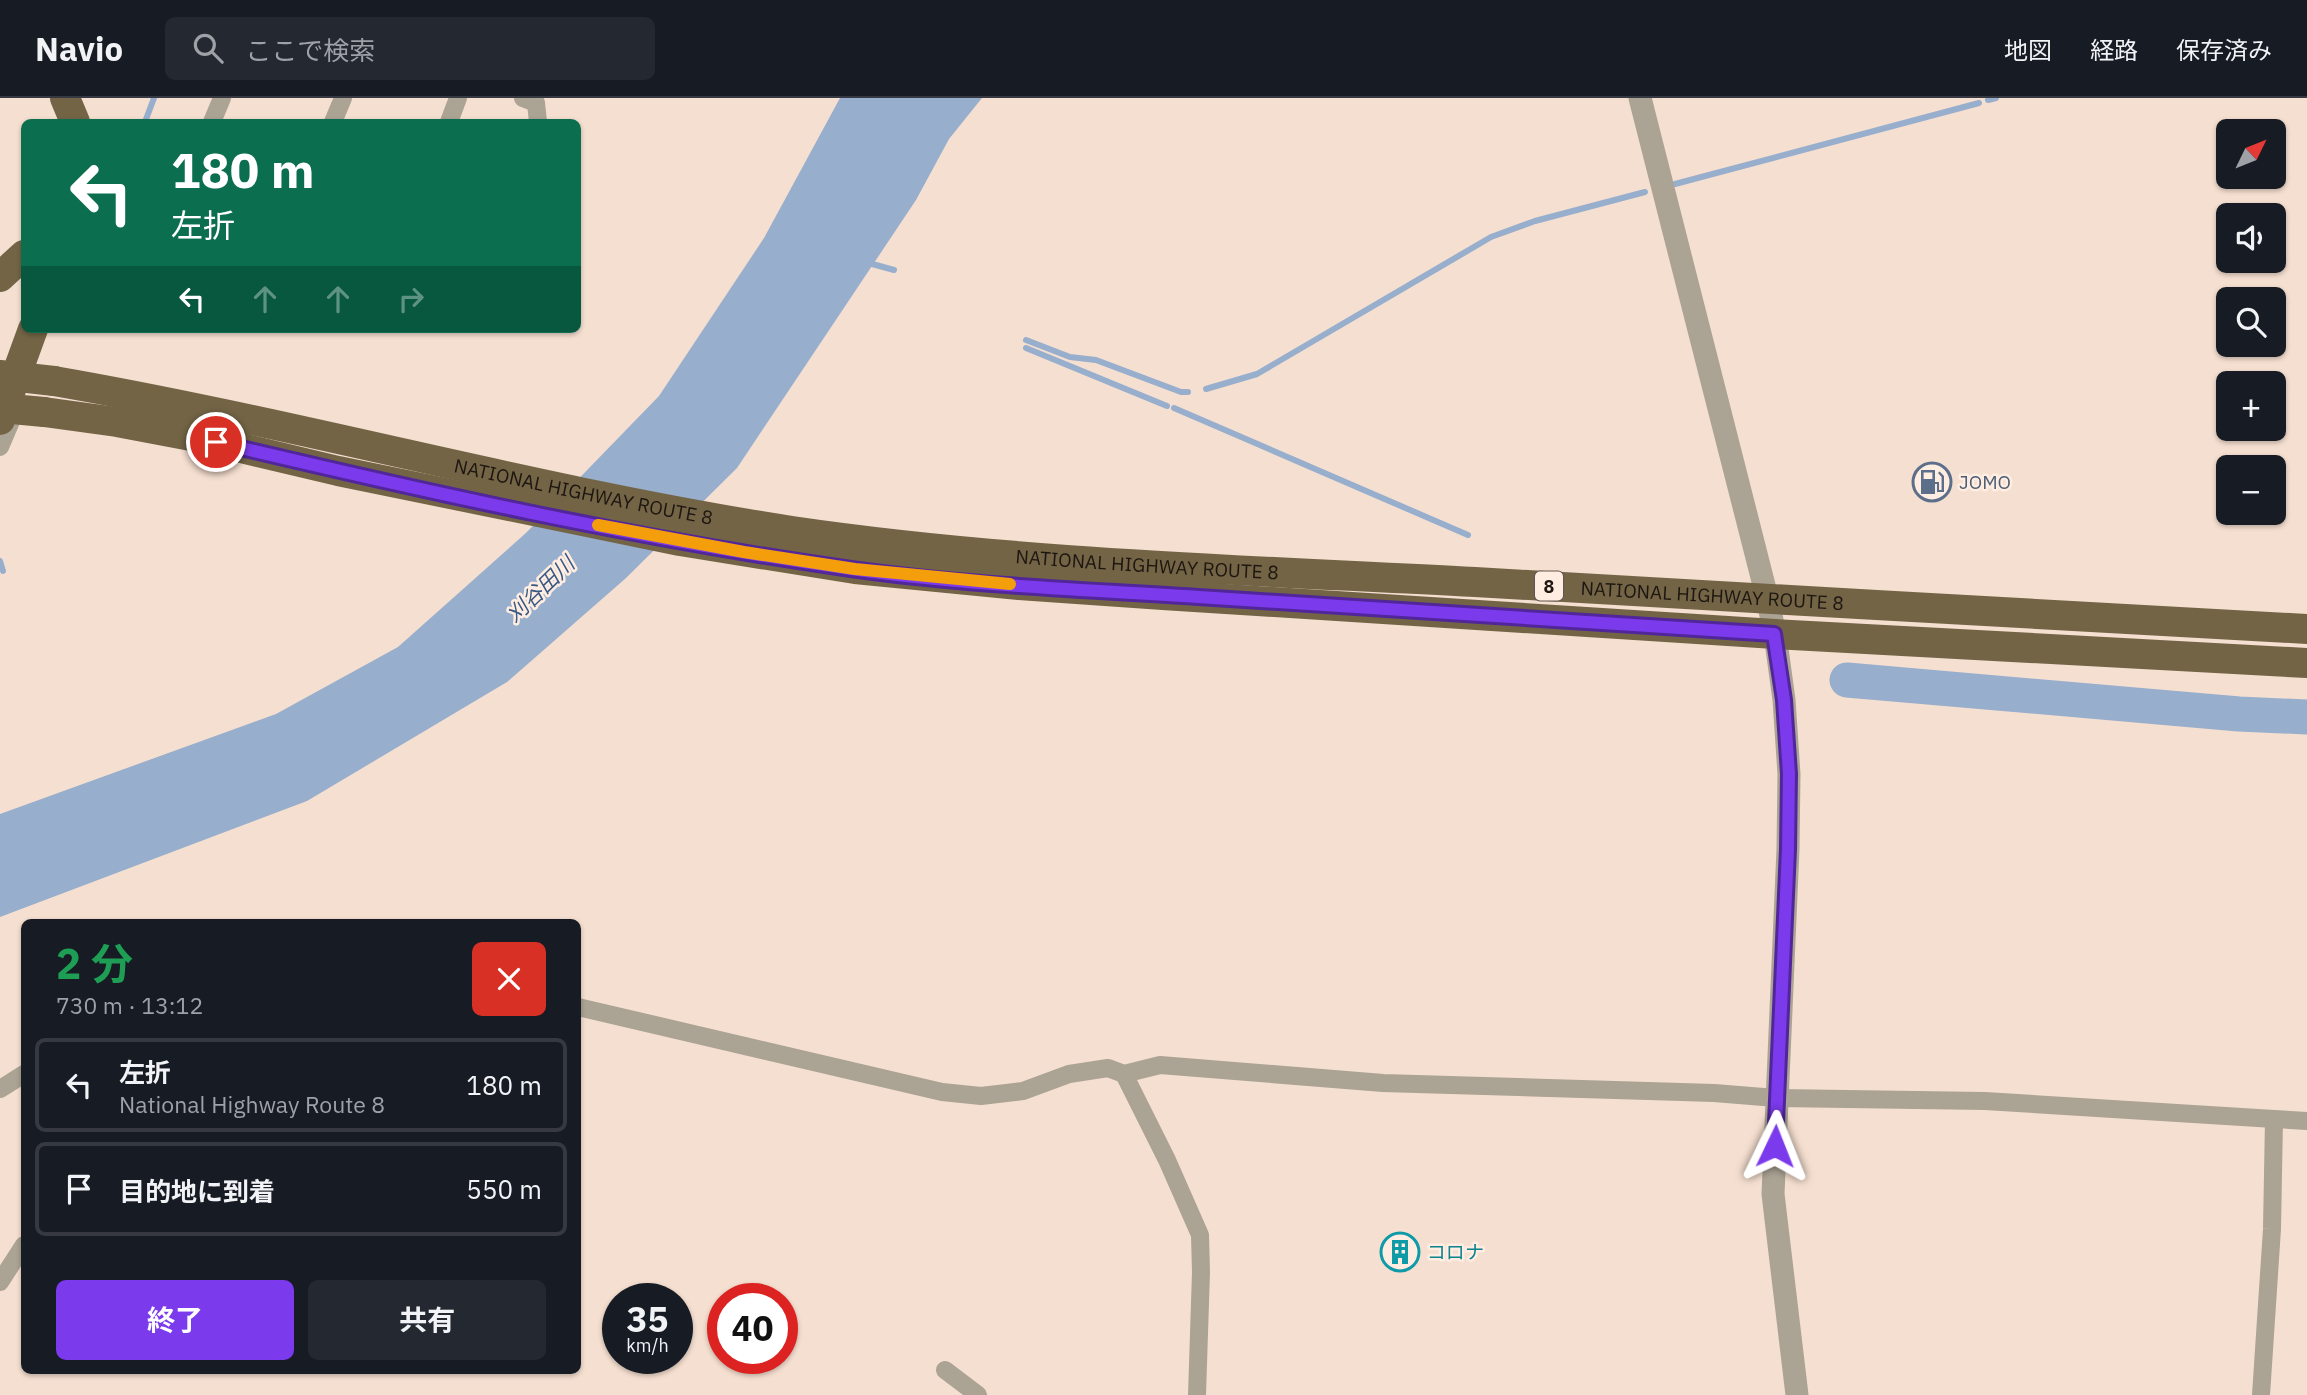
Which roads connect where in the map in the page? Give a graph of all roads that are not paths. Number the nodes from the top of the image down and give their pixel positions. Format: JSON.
{"nodes":[{"id":1,"x":49,"y":98,"type":"edge"},
{"id":2,"x":65,"y":98,"type":"edge"},
{"id":3,"x":222,"y":98,"type":"edge"},
{"id":4,"x":343,"y":98,"type":"edge"},
{"id":5,"x":458,"y":98,"type":"edge"},
{"id":6,"x":523,"y":98,"type":"edge"},
{"id":7,"x":1640,"y":98,"type":"edge"},
{"id":8,"x":56,"y":119,"type":"edge"},
{"id":9,"x":74,"y":119,"type":"edge"},
{"id":10,"x":213,"y":119,"type":"edge"},
{"id":11,"x":334,"y":119,"type":"edge"},
{"id":12,"x":450,"y":119,"type":"edge"},
{"id":13,"x":538,"y":119,"type":"edge"},
{"id":14,"x":21,"y":258,"type":"edge"},
{"id":15,"x":0,"y":277,"type":"edge"},
{"id":16,"x":32,"y":333,"type":"edge"},
{"id":17,"x":42,"y":333,"type":"edge"},
{"id":18,"x":0,"y":375,"type":"edge"},
{"id":19,"x":0,"y":408,"type":"edge"},
{"id":20,"x":0,"y":420,"type":"edge"},
{"id":21,"x":0,"y":447,"type":"edge"},
{"id":22,"x":1767,"y":597,"type":"junction"},
{"id":23,"x":2307,"y":629,"type":"edge"},
{"id":24,"x":1774,"y":634,"type":"junction"},
{"id":25,"x":2307,"y":663,"type":"edge"},
{"id":26,"x":581,"y":1008,"type":"edge"},
{"id":27,"x":1124,"y":1074,"type":"junction"},
{"id":28,"x":21,"y":1076,"type":"edge"},
{"id":29,"x":0,"y":1089,"type":"edge"},
{"id":30,"x":1776,"y":1098,"type":"junction"},
{"id":31,"x":2274,"y":1119,"type":"junction"},
{"id":32,"x":2307,"y":1121,"type":"edge"},
{"id":33,"x":21,"y":1250,"type":"edge"},
{"id":34,"x":0,"y":1282,"type":"edge"},
{"id":35,"x":945,"y":1370,"type":"dead end"},
{"id":36,"x":978,"y":1395,"type":"edge"},
{"id":37,"x":1197,"y":1395,"type":"edge"},
{"id":38,"x":1797,"y":1395,"type":"edge"},
{"id":39,"x":2261,"y":1395,"type":"edge"}],
"edges":[{"from":1,"to":8,"type":"highway"},
{"from":2,"to":9,"type":"highway"},
{"from":3,"to":10,"type":"street"},
{"from":4,"to":11,"type":"street"},
{"from":5,"to":12,"type":"street"},
{"from":6,"to":13,"type":"street"},
{"from":7,"to":22,"type":"street"},
{"from":14,"to":15,"type":"highway"},
{"from":16,"to":20,"type":"highway"},
{"from":17,"to":21,"type":"street"},
{"from":18,"to":22,"type":"highway","name":"NATIONAL HIGHWAY ROUTE 8","number":"8","bridge":true},
{"from":19,"to":24,"type":"highway","name":"NATIONAL HIGHWAY ROUTE 8","number":"8","bridge":true},
{"from":22,"to":23,"type":"highway","name":"NATIONAL HIGHWAY ROUTE 8","number":"8"},
{"from":22,"to":24,"type":"street"},
{"from":24,"to":25,"type":"highway","name":"NATIONAL HIGHWAY ROUTE 8","number":"8"},
{"from":24,"to":30,"type":"street"},
{"from":26,"to":27,"type":"street"},
{"from":27,"to":30,"type":"street"},
{"from":27,"to":37,"type":"street"},
{"from":28,"to":29,"type":"street"},
{"from":30,"to":31,"type":"street"},
{"from":30,"to":38,"type":"street"},
{"from":31,"to":32,"type":"street"},
{"from":31,"to":39,"type":"street"},
{"from":33,"to":34,"type":"street"},
{"from":35,"to":36,"type":"street"}]}
